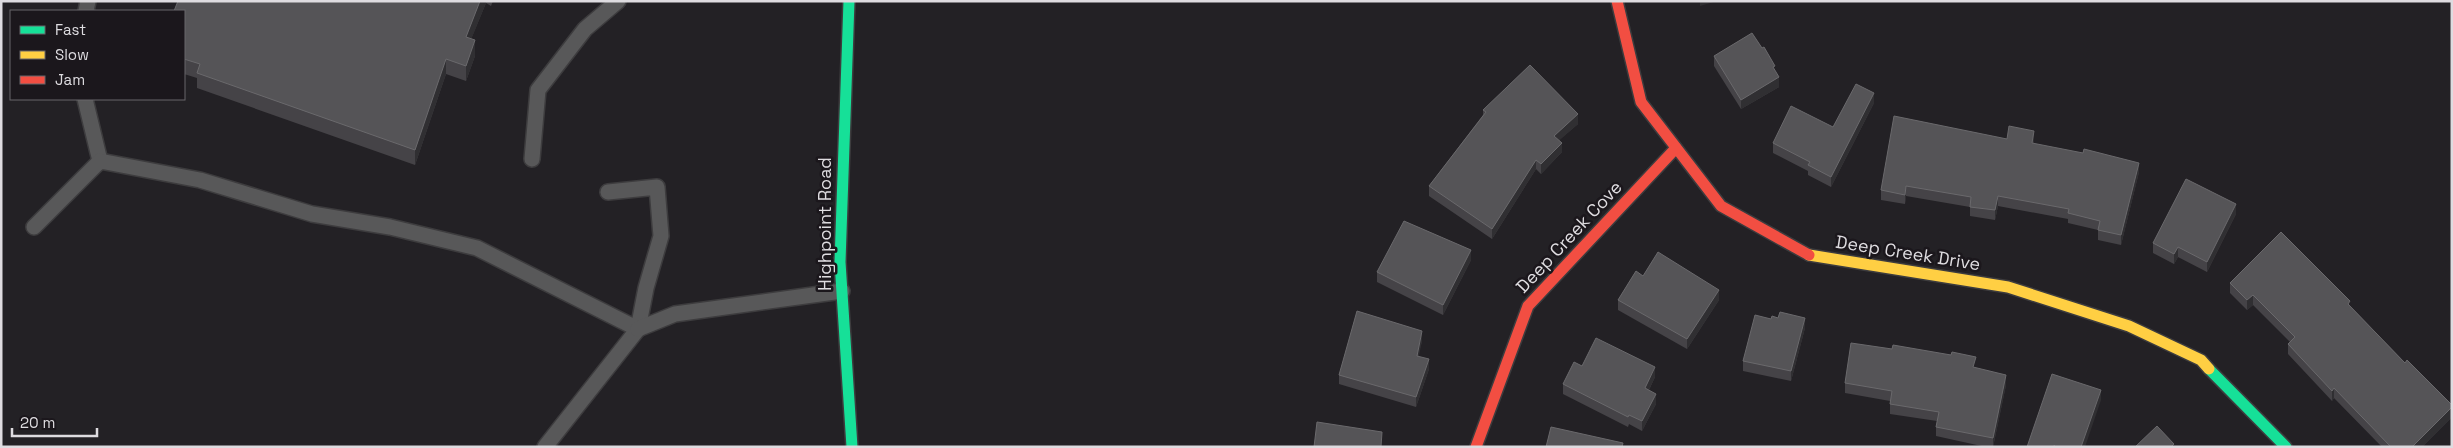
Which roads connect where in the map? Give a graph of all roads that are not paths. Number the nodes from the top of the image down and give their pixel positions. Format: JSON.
{"nodes":[{"id":1,"x":618,"y":1,"type":"edge"},
{"id":2,"x":849,"y":1,"type":"edge"},
{"id":3,"x":1617,"y":1,"type":"edge"},
{"id":4,"x":85,"y":100,"type":"edge"},
{"id":5,"x":1676,"y":148,"type":"junction"},
{"id":6,"x":532,"y":159,"type":"dead end"},
{"id":7,"x":100,"y":161,"type":"junction"},
{"id":8,"x":608,"y":192,"type":"dead end"},
{"id":9,"x":34,"y":226,"type":"dead end"},
{"id":10,"x":842,"y":291,"type":"junction"},
{"id":11,"x":638,"y":329,"type":"junction"},
{"id":12,"x":545,"y":447,"type":"edge"},
{"id":13,"x":852,"y":447,"type":"edge"},
{"id":14,"x":1476,"y":447,"type":"edge"},
{"id":15,"x":2286,"y":447,"type":"edge"}],
"edges":[{"from":1,"to":6,"type":"lane"},
{"from":2,"to":10,"type":"street","name":"Highpoint Road"},
{"from":3,"to":5,"type":"street","name":"Deep Creek Drive"},
{"from":4,"to":7,"type":"lane"},
{"from":5,"to":14,"type":"street","name":"Deep Creek Cove"},
{"from":5,"to":15,"type":"street","name":"Deep Creek Drive"},
{"from":7,"to":9,"type":"lane"},
{"from":7,"to":11,"type":"lane"},
{"from":8,"to":11,"type":"lane"},
{"from":10,"to":11,"type":"lane"},
{"from":10,"to":13,"type":"street","name":"Highpoint Road"},
{"from":11,"to":12,"type":"lane"}]}
